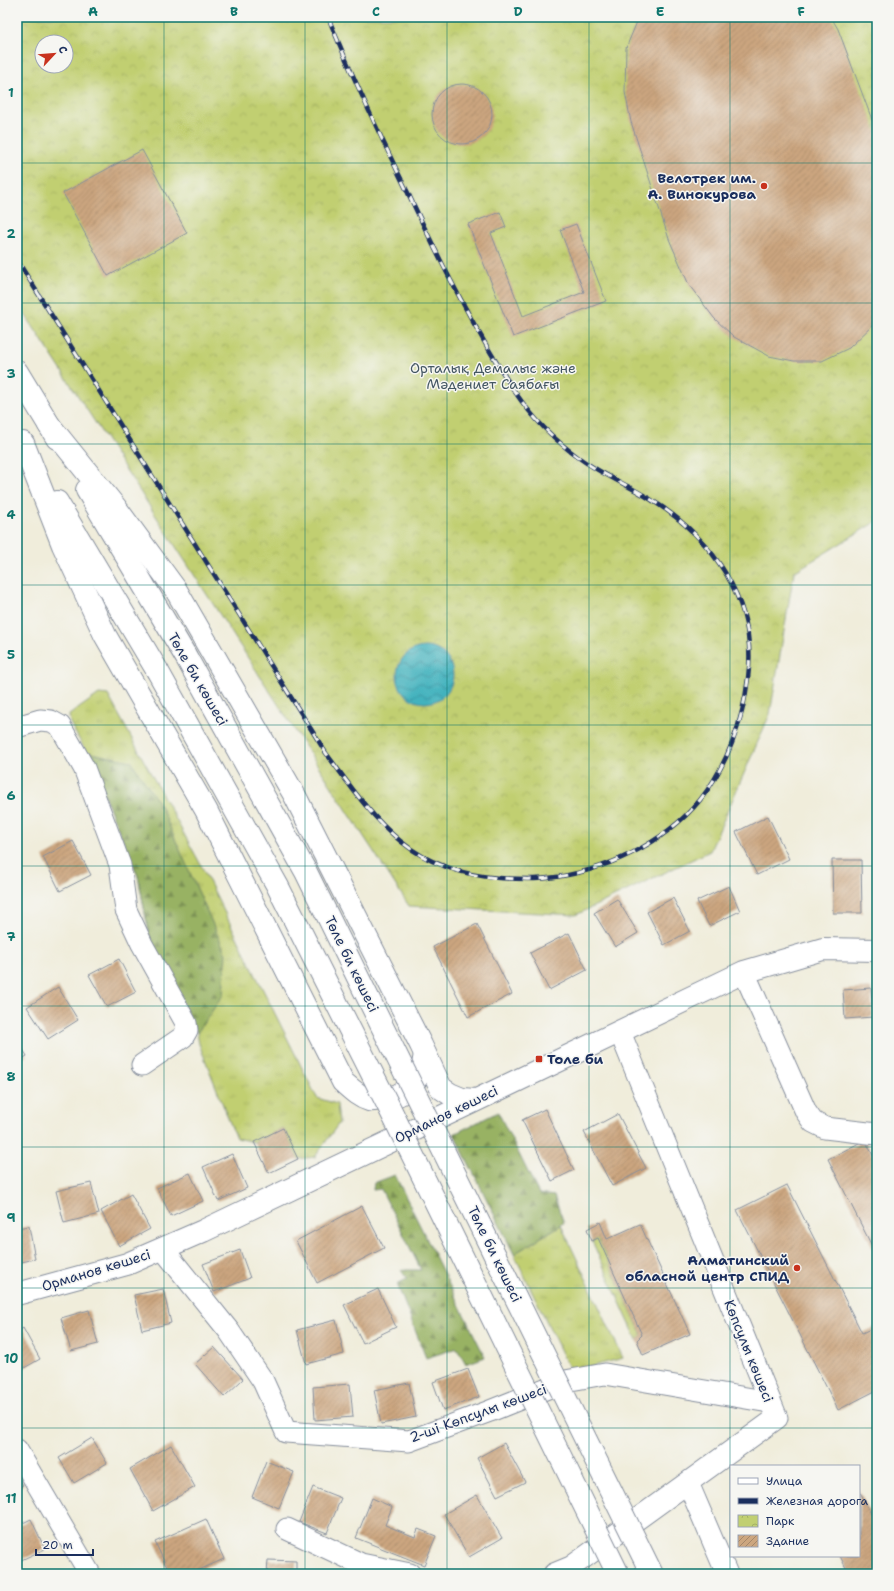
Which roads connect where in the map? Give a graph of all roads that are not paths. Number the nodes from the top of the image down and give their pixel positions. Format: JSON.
{"nodes":[{"id":1,"x":17,"y":372,"type":"edge"},
{"id":2,"x":49,"y":425,"type":"junction"},
{"id":3,"x":20,"y":438,"type":"edge"},
{"id":4,"x":17,"y":727,"type":"edge"},
{"id":5,"x":877,"y":950,"type":"edge"},
{"id":6,"x":744,"y":972,"type":"junction"},
{"id":7,"x":620,"y":1032,"type":"junction"},
{"id":8,"x":425,"y":1054,"type":"junction"},
{"id":9,"x":142,"y":1064,"type":"dead end"},
{"id":10,"x":475,"y":1100,"type":"junction"},
{"id":11,"x":877,"y":1134,"type":"edge"},
{"id":12,"x":162,"y":1249,"type":"junction"},
{"id":13,"x":17,"y":1294,"type":"edge"},
{"id":14,"x":769,"y":1402,"type":"junction"},
{"id":15,"x":17,"y":1450,"type":"edge"},
{"id":16,"x":688,"y":1483,"type":"junction"},
{"id":17,"x":287,"y":1529,"type":"dead end"},
{"id":18,"x":90,"y":1574,"type":"edge"},
{"id":19,"x":410,"y":1574,"type":"edge"},
{"id":20,"x":554,"y":1574,"type":"edge"},
{"id":21,"x":618,"y":1574,"type":"edge"},
{"id":22,"x":652,"y":1574,"type":"edge"},
{"id":23,"x":727,"y":1574,"type":"edge"}],
"edges":[{"from":1,"to":2,"type":"main road","name":"Төле би көшесі"},
{"from":2,"to":8,"type":"main road"},
{"from":2,"to":22,"type":"main road","name":"Төле би көшесі","bridge":true},
{"from":3,"to":8,"type":"main road"},
{"from":3,"to":21,"type":"main road","bridge":true},
{"from":4,"to":9,"type":"street"},
{"from":5,"to":6,"type":"main road","name":"Орманов көшесі"},
{"from":6,"to":7,"type":"main road","name":"Орманов көшесі"},
{"from":6,"to":11,"type":"street"},
{"from":7,"to":10,"type":"main road","name":"Орманов көшесі"},
{"from":7,"to":14,"type":"street","name":"Көпсулы көшесі"},
{"from":8,"to":10,"type":"main road"},
{"from":10,"to":12,"type":"main road","name":"Орманов көшесі"},
{"from":12,"to":13,"type":"main road","name":"Орманов көшесі"},
{"from":12,"to":14,"type":"street","name":"2-ші Көпсулы көшесі"},
{"from":14,"to":16,"type":"street","name":"Көпсулы көшесі"},
{"from":15,"to":18,"type":"street"},
{"from":16,"to":20,"type":"street","name":"Көпсулы көшесі"},
{"from":16,"to":23,"type":"street"},
{"from":17,"to":19,"type":"street"}]}
